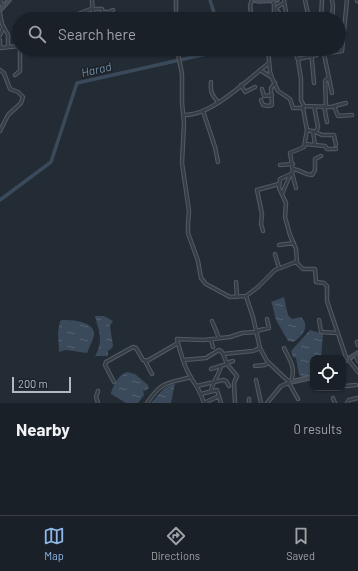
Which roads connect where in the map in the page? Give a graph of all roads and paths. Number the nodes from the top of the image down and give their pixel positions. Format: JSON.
{"nodes":[{"id":1,"x":0,"y":0,"type":"edge"},
{"id":2,"x":9,"y":0,"type":"edge"},
{"id":3,"x":92,"y":0,"type":"edge"},
{"id":4,"x":176,"y":0,"type":"edge"},
{"id":5,"x":253,"y":0,"type":"edge"},
{"id":6,"x":272,"y":0,"type":"edge"},
{"id":7,"x":277,"y":0,"type":"edge"},
{"id":8,"x":305,"y":0,"type":"edge"},
{"id":9,"x":322,"y":0,"type":"edge"},
{"id":10,"x":332,"y":0,"type":"edge"},
{"id":11,"x":347,"y":0,"type":"edge"},
{"id":12,"x":284,"y":2,"type":"edge"},
{"id":13,"x":276,"y":7,"type":"junction"},
{"id":14,"x":1,"y":8,"type":"edge"},
{"id":15,"x":92,"y":9,"type":"junction"},
{"id":16,"x":113,"y":10,"type":"dead end"},
{"id":17,"x":85,"y":12,"type":"edge"},
{"id":18,"x":93,"y":12,"type":"edge"},
{"id":19,"x":103,"y":12,"type":"edge"},
{"id":20,"x":109,"y":12,"type":"edge"},
{"id":21,"x":176,"y":12,"type":"edge"},
{"id":22,"x":251,"y":12,"type":"edge"},
{"id":23,"x":276,"y":12,"type":"edge"},
{"id":24,"x":279,"y":12,"type":"edge"},
{"id":25,"x":286,"y":12,"type":"edge"},
{"id":26,"x":308,"y":12,"type":"edge"},
{"id":27,"x":321,"y":12,"type":"edge"},
{"id":28,"x":333,"y":12,"type":"edge"},
{"id":29,"x":346,"y":12,"type":"edge"},
{"id":30,"x":0,"y":13,"type":"edge"},
{"id":31,"x":3,"y":28,"type":"junction"},
{"id":32,"x":0,"y":35,"type":"edge"},
{"id":33,"x":0,"y":40,"type":"edge"},
{"id":34,"x":8,"y":47,"type":"junction"},
{"id":35,"x":12,"y":47,"type":"edge"},
{"id":36,"x":0,"y":48,"type":"edge"},
{"id":37,"x":20,"y":56,"type":"edge"},
{"id":38,"x":178,"y":56,"type":"edge"},
{"id":39,"x":268,"y":56,"type":"edge"},
{"id":40,"x":297,"y":56,"type":"edge"},
{"id":41,"x":311,"y":56,"type":"joint"},
{"id":42,"x":324,"y":56,"type":"edge"},
{"id":43,"x":298,"y":59,"type":"junction"},
{"id":44,"x":269,"y":63,"type":"junction"},
{"id":45,"x":0,"y":70,"type":"edge"},
{"id":46,"x":259,"y":70,"type":"junction"},
{"id":47,"x":15,"y":75,"type":"dead end"},
{"id":48,"x":272,"y":78,"type":"junction"},
{"id":49,"x":328,"y":78,"type":"junction"},
{"id":50,"x":211,"y":82,"type":"dead end"},
{"id":51,"x":275,"y":83,"type":"junction"},
{"id":52,"x":314,"y":83,"type":"dead end"},
{"id":53,"x":241,"y":85,"type":"junction"},
{"id":54,"x":255,"y":87,"type":"dead end"},
{"id":55,"x":262,"y":89,"type":"dead end"},
{"id":56,"x":332,"y":93,"type":"dead end"},
{"id":57,"x":272,"y":95,"type":"junction"},
{"id":58,"x":261,"y":100,"type":"dead end"},
{"id":59,"x":218,"y":102,"type":"junction"},
{"id":60,"x":346,"y":103,"type":"dead end"},
{"id":61,"x":314,"y":106,"type":"junction"},
{"id":62,"x":325,"y":106,"type":"junction"},
{"id":63,"x":334,"y":106,"type":"junction"},
{"id":64,"x":304,"y":107,"type":"junction"},
{"id":65,"x":203,"y":112,"type":"junction"},
{"id":66,"x":183,"y":115,"type":"junction"},
{"id":67,"x":352,"y":115,"type":"dead end"},
{"id":68,"x":327,"y":122,"type":"dead end"},
{"id":69,"x":307,"y":130,"type":"junction"},
{"id":70,"x":0,"y":131,"type":"edge"},
{"id":71,"x":315,"y":131,"type":"junction"},
{"id":72,"x":304,"y":144,"type":"junction"},
{"id":73,"x":315,"y":145,"type":"junction"},
{"id":74,"x":336,"y":145,"type":"dead end"},
{"id":75,"x":336,"y":149,"type":"dead end"},
{"id":76,"x":321,"y":156,"type":"dead end"},
{"id":77,"x":218,"y":162,"type":"dead end"},
{"id":78,"x":293,"y":164,"type":"junction"},
{"id":79,"x":280,"y":166,"type":"dead end"},
{"id":80,"x":293,"y":169,"type":"junction"},
{"id":81,"x":291,"y":174,"type":"junction"},
{"id":82,"x":279,"y":184,"type":"junction"},
{"id":83,"x":296,"y":188,"type":"dead end"},
{"id":84,"x":282,"y":194,"type":"junction"},
{"id":85,"x":264,"y":231,"type":"dead end"},
{"id":86,"x":294,"y":243,"type":"junction"},
{"id":87,"x":279,"y":245,"type":"dead end"},
{"id":88,"x":275,"y":254,"type":"dead end"},
{"id":89,"x":297,"y":262,"type":"junction"},
{"id":90,"x":279,"y":268,"type":"junction"},
{"id":91,"x":236,"y":282,"type":"dead end"},
{"id":92,"x":246,"y":296,"type":"junction"},
{"id":93,"x":237,"y":297,"type":"junction"},
{"id":94,"x":267,"y":319,"type":"dead end"},
{"id":95,"x":319,"y":320,"type":"dead end"},
{"id":96,"x":212,"y":321,"type":"dead end"},
{"id":97,"x":256,"y":332,"type":"junction"},
{"id":98,"x":337,"y":332,"type":"junction"},
{"id":99,"x":219,"y":338,"type":"junction"},
{"id":100,"x":211,"y":340,"type":"junction"},
{"id":101,"x":178,"y":343,"type":"junction"},
{"id":102,"x":213,"y":347,"type":"dead end"},
{"id":103,"x":260,"y":348,"type":"junction"},
{"id":104,"x":284,"y":348,"type":"dead end"},
{"id":105,"x":223,"y":354,"type":"junction"},
{"id":106,"x":357,"y":354,"type":"edge"},
{"id":107,"x":344,"y":355,"type":"edge"},
{"id":108,"x":184,"y":360,"type":"junction"},
{"id":109,"x":346,"y":360,"type":"edge"},
{"id":110,"x":144,"y":361,"type":"junction"},
{"id":111,"x":233,"y":361,"type":"dead end"},
{"id":112,"x":358,"y":361,"type":"edge"},
{"id":113,"x":268,"y":363,"type":"junction"},
{"id":114,"x":226,"y":364,"type":"junction"},
{"id":115,"x":221,"y":366,"type":"junction"},
{"id":116,"x":255,"y":366,"type":"dead end"},
{"id":117,"x":211,"y":369,"type":"dead end"},
{"id":118,"x":358,"y":372,"type":"edge"},
{"id":119,"x":152,"y":374,"type":"dead end"},
{"id":120,"x":191,"y":377,"type":"junction"},
{"id":121,"x":310,"y":378,"type":"edge"},
{"id":122,"x":256,"y":380,"type":"dead end"},
{"id":123,"x":114,"y":382,"type":"dead end"},
{"id":124,"x":214,"y":382,"type":"junction"},
{"id":125,"x":290,"y":382,"type":"junction"},
{"id":126,"x":197,"y":386,"type":"junction"},
{"id":127,"x":229,"y":386,"type":"dead end"},
{"id":128,"x":346,"y":386,"type":"edge"},
{"id":129,"x":356,"y":386,"type":"dead end"},
{"id":130,"x":98,"y":391,"type":"dead end"},
{"id":131,"x":212,"y":391,"type":"junction"},
{"id":132,"x":201,"y":394,"type":"junction"},
{"id":133,"x":219,"y":396,"type":"junction"},
{"id":134,"x":334,"y":398,"type":"dead end"},
{"id":135,"x":358,"y":398,"type":"edge"},
{"id":136,"x":248,"y":399,"type":"dead end"},
{"id":137,"x":298,"y":399,"type":"dead end"},
{"id":138,"x":98,"y":403,"type":"edge"},
{"id":139,"x":147,"y":403,"type":"edge"},
{"id":140,"x":204,"y":403,"type":"edge"},
{"id":141,"x":220,"y":403,"type":"edge"},
{"id":142,"x":235,"y":403,"type":"edge"},
{"id":143,"x":249,"y":403,"type":"edge"},
{"id":144,"x":261,"y":403,"type":"edge"},
{"id":145,"x":267,"y":403,"type":"edge"},
{"id":146,"x":335,"y":403,"type":"edge"},
{"id":147,"x":347,"y":403,"type":"edge"}],
"edges":[{"from":1,"to":14,"type":"street"},
{"from":2,"to":14,"type":"street"},
{"from":3,"to":15,"type":"street"},
{"from":4,"to":21,"type":"street"},
{"from":5,"to":6,"type":"street"},
{"from":5,"to":22,"type":"street"},
{"from":6,"to":7,"type":"street"},
{"from":6,"to":13,"type":"street"},
{"from":8,"to":26,"type":"street"},
{"from":9,"to":27,"type":"street"},
{"from":10,"to":28,"type":"street"},
{"from":11,"to":29,"type":"street"},
{"from":12,"to":13,"type":"street"},
{"from":12,"to":25,"type":"street"},
{"from":13,"to":23,"type":"street"},
{"from":13,"to":24,"type":"street"},
{"from":15,"to":17,"type":"street"},
{"from":15,"to":18,"type":"street"},
{"from":15,"to":19,"type":"street"},
{"from":16,"to":20,"type":"street"},
{"from":30,"to":31,"type":"street"},
{"from":31,"to":32,"type":"street"},
{"from":31,"to":34,"type":"street"},
{"from":33,"to":36,"type":"street"},
{"from":34,"to":35,"type":"street"},
{"from":34,"to":36,"type":"street"},
{"from":37,"to":47,"type":"street"},
{"from":38,"to":66,"type":"street"},
{"from":39,"to":44,"type":"street"},
{"from":40,"to":43,"type":"street"},
{"from":41,"to":43,"type":"street"},
{"from":41,"to":52,"type":"street"},
{"from":42,"to":49,"type":"street"},
{"from":43,"to":64,"type":"street"},
{"from":44,"to":46,"type":"street"},
{"from":44,"to":48,"type":"street"},
{"from":45,"to":70,"type":"street"},
{"from":46,"to":48,"type":"street"},
{"from":46,"to":53,"type":"street"},
{"from":48,"to":51,"type":"street"},
{"from":49,"to":56,"type":"street"},
{"from":49,"to":62,"type":"street"},
{"from":50,"to":59,"type":"street"},
{"from":51,"to":57,"type":"street"},
{"from":51,"to":64,"type":"street"},
{"from":53,"to":54,"type":"street"},
{"from":53,"to":59,"type":"street"},
{"from":55,"to":57,"type":"street"},
{"from":57,"to":58,"type":"street"},
{"from":59,"to":65,"type":"street"},
{"from":60,"to":63,"type":"street"},
{"from":61,"to":62,"type":"street"},
{"from":61,"to":64,"type":"street"},
{"from":61,"to":71,"type":"street"},
{"from":62,"to":63,"type":"street"},
{"from":62,"to":68,"type":"street"},
{"from":63,"to":67,"type":"street"},
{"from":64,"to":69,"type":"street"},
{"from":65,"to":66,"type":"street"},
{"from":65,"to":77,"type":"street"},
{"from":66,"to":93,"type":"street"},
{"from":69,"to":71,"type":"street"},
{"from":69,"to":72,"type":"street"},
{"from":71,"to":73,"type":"street"},
{"from":71,"to":74,"type":"street"},
{"from":72,"to":73,"type":"street"},
{"from":72,"to":78,"type":"street"},
{"from":73,"to":75,"type":"street"},
{"from":76,"to":80,"type":"street"},
{"from":78,"to":79,"type":"street"},
{"from":78,"to":80,"type":"street"},
{"from":80,"to":81,"type":"street"},
{"from":81,"to":82,"type":"street"},
{"from":81,"to":83,"type":"street"},
{"from":81,"to":84,"type":"street"},
{"from":82,"to":84,"type":"street"},
{"from":82,"to":85,"type":"street"},
{"from":84,"to":86,"type":"street"},
{"from":86,"to":87,"type":"street"},
{"from":86,"to":89,"type":"street"},
{"from":88,"to":90,"type":"street"},
{"from":89,"to":90,"type":"street"},
{"from":89,"to":98,"type":"street"},
{"from":90,"to":92,"type":"street"},
{"from":91,"to":93,"type":"street"},
{"from":92,"to":93,"type":"street"},
{"from":92,"to":97,"type":"street"},
{"from":94,"to":97,"type":"street"},
{"from":95,"to":98,"type":"street"},
{"from":96,"to":99,"type":"street"},
{"from":97,"to":99,"type":"street"},
{"from":97,"to":103,"type":"street"},
{"from":98,"to":107,"type":"street"},
{"from":99,"to":100,"type":"street"},
{"from":100,"to":101,"type":"street"},
{"from":100,"to":102,"type":"street"},
{"from":101,"to":108,"type":"street"},
{"from":101,"to":110,"type":"street"},
{"from":103,"to":105,"type":"street"},
{"from":103,"to":113,"type":"street"},
{"from":104,"to":125,"type":"street"},
{"from":105,"to":108,"type":"street"},
{"from":105,"to":114,"type":"street"},
{"from":106,"to":109,"type":"street"},
{"from":106,"to":112,"type":"street"},
{"from":108,"to":120,"type":"street"},
{"from":109,"to":118,"type":"street"},
{"from":110,"to":119,"type":"street"},
{"from":110,"to":123,"type":"street"},
{"from":111,"to":114,"type":"street"},
{"from":113,"to":116,"type":"street"},
{"from":113,"to":125,"type":"street"},
{"from":114,"to":115,"type":"street"},
{"from":114,"to":142,"type":"street"},
{"from":115,"to":117,"type":"street"},
{"from":115,"to":124,"type":"street"},
{"from":120,"to":126,"type":"street"},
{"from":120,"to":139,"type":"street"},
{"from":121,"to":125,"type":"street"},
{"from":122,"to":144,"type":"street"},
{"from":124,"to":126,"type":"street"},
{"from":124,"to":127,"type":"street"},
{"from":124,"to":131,"type":"street"},
{"from":125,"to":137,"type":"street"},
{"from":125,"to":145,"type":"street"},
{"from":126,"to":132,"type":"street"},
{"from":128,"to":129,"type":"street"},
{"from":130,"to":138,"type":"street"},
{"from":131,"to":132,"type":"street"},
{"from":131,"to":133,"type":"street"},
{"from":132,"to":140,"type":"street"},
{"from":133,"to":140,"type":"street"},
{"from":133,"to":141,"type":"street"},
{"from":134,"to":146,"type":"street"},
{"from":135,"to":147,"type":"street"},
{"from":136,"to":143,"type":"street"}]}
